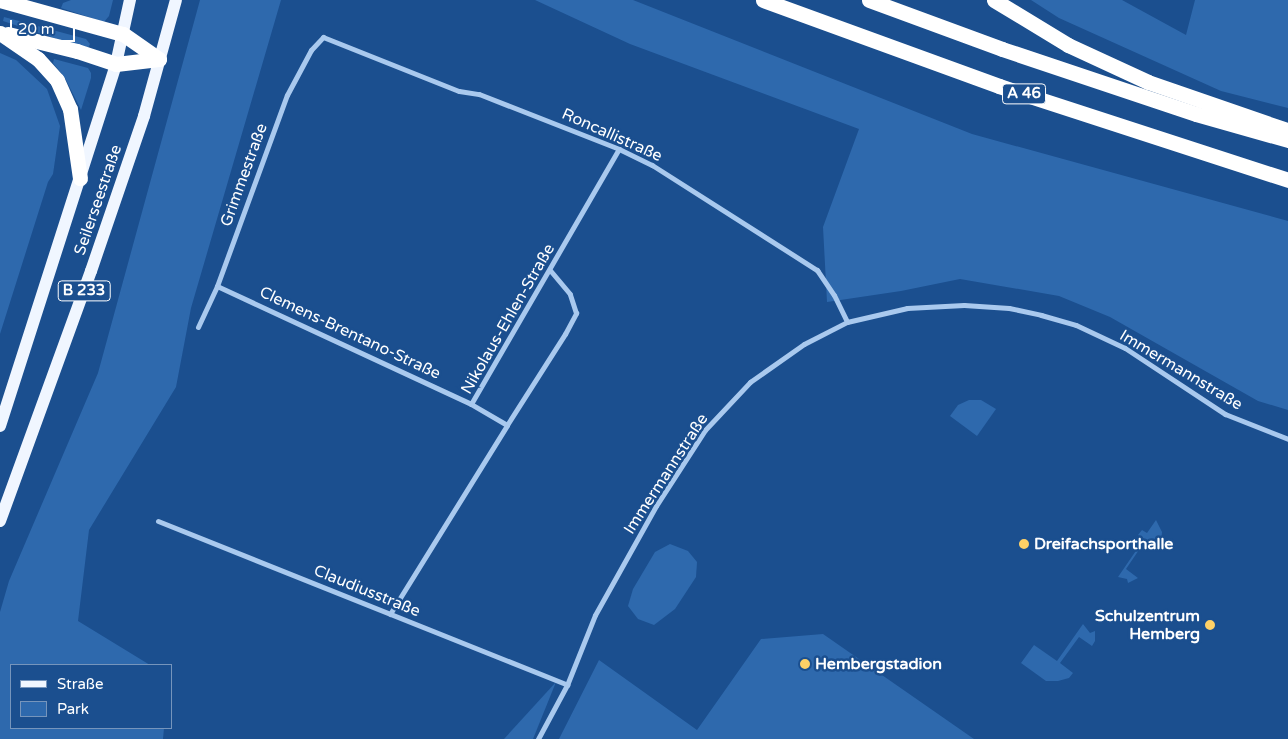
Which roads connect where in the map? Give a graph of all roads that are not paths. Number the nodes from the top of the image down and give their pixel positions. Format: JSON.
{"nodes":[{"id":1,"x":0,"y":0,"type":"edge"},
{"id":2,"x":130,"y":0,"type":"edge"},
{"id":3,"x":176,"y":0,"type":"edge"},
{"id":4,"x":764,"y":0,"type":"edge"},
{"id":5,"x":869,"y":0,"type":"edge"},
{"id":6,"x":994,"y":0,"type":"edge"},
{"id":7,"x":0,"y":32,"type":"edge"},
{"id":8,"x":123,"y":34,"type":"junction"},
{"id":9,"x":323,"y":37,"type":"joint"},
{"id":10,"x":159,"y":59,"type":"junction"},
{"id":11,"x":116,"y":64,"type":"junction"},
{"id":12,"x":1288,"y":131,"type":"edge"},
{"id":13,"x":1288,"y":140,"type":"edge"},
{"id":14,"x":619,"y":149,"type":"junction"},
{"id":15,"x":80,"y":178,"type":"junction"},
{"id":16,"x":1288,"y":180,"type":"edge"},
{"id":17,"x":550,"y":270,"type":"junction"},
{"id":18,"x":217,"y":286,"type":"junction"},
{"id":19,"x":847,"y":322,"type":"junction"},
{"id":20,"x":198,"y":327,"type":"dead end"},
{"id":21,"x":471,"y":404,"type":"junction"},
{"id":22,"x":507,"y":425,"type":"junction"},
{"id":23,"x":0,"y":426,"type":"edge"},
{"id":24,"x":1288,"y":439,"type":"edge"},
{"id":25,"x":0,"y":520,"type":"edge"},
{"id":26,"x":158,"y":521,"type":"dead end"},
{"id":27,"x":390,"y":614,"type":"junction"},
{"id":28,"x":566,"y":685,"type":"junction"},
{"id":29,"x":538,"y":739,"type":"edge"}],
"edges":[{"from":1,"to":8,"type":"highway"},
{"from":2,"to":8,"type":"main road","name":"Seilerseestraße","number":"B 233"},
{"from":3,"to":10,"type":"main road","name":"Seilerseestraße","number":"B 233"},
{"from":4,"to":16,"type":"highway","number":"A 46"},
{"from":5,"to":13,"type":"highway","number":"A 46"},
{"from":6,"to":12,"type":"highway"},
{"from":7,"to":11,"type":"highway"},
{"from":7,"to":15,"type":"highway"},
{"from":8,"to":10,"type":"highway"},
{"from":8,"to":11,"type":"main road","name":"Seilerseestraße","number":"B 233"},
{"from":9,"to":14,"type":"street","name":"Roncallistraße"},
{"from":9,"to":18,"type":"street","name":"Grimmestraße"},
{"from":10,"to":11,"type":"highway"},
{"from":10,"to":25,"type":"main road","name":"Seilerseestraße","number":"B 233"},
{"from":11,"to":15,"type":"main road","name":"Seilerseestraße","number":"B 233"},
{"from":14,"to":17,"type":"street","name":"Nikolaus-Ehlen-Straße"},
{"from":14,"to":19,"type":"street","name":"Roncallistraße"},
{"from":15,"to":23,"type":"main road","name":"Seilerseestraße","number":"B 233"},
{"from":17,"to":21,"type":"street","name":"Nikolaus-Ehlen-Straße"},
{"from":17,"to":22,"type":"street"},
{"from":18,"to":20,"type":"street","name":"Grimmestraße"},
{"from":18,"to":21,"type":"street","name":"Clemens-Brentano-Straße"},
{"from":19,"to":24,"type":"street","name":"Immermannstraße"},
{"from":19,"to":28,"type":"street","name":"Immermannstraße"},
{"from":21,"to":22,"type":"street","name":"Nikolaus-Ehlen-Straße"},
{"from":22,"to":27,"type":"street"},
{"from":26,"to":27,"type":"street","name":"Claudiusstraße"},
{"from":27,"to":28,"type":"street","name":"Claudiusstraße"},
{"from":28,"to":29,"type":"street","name":"Immermannstraße"}]}
